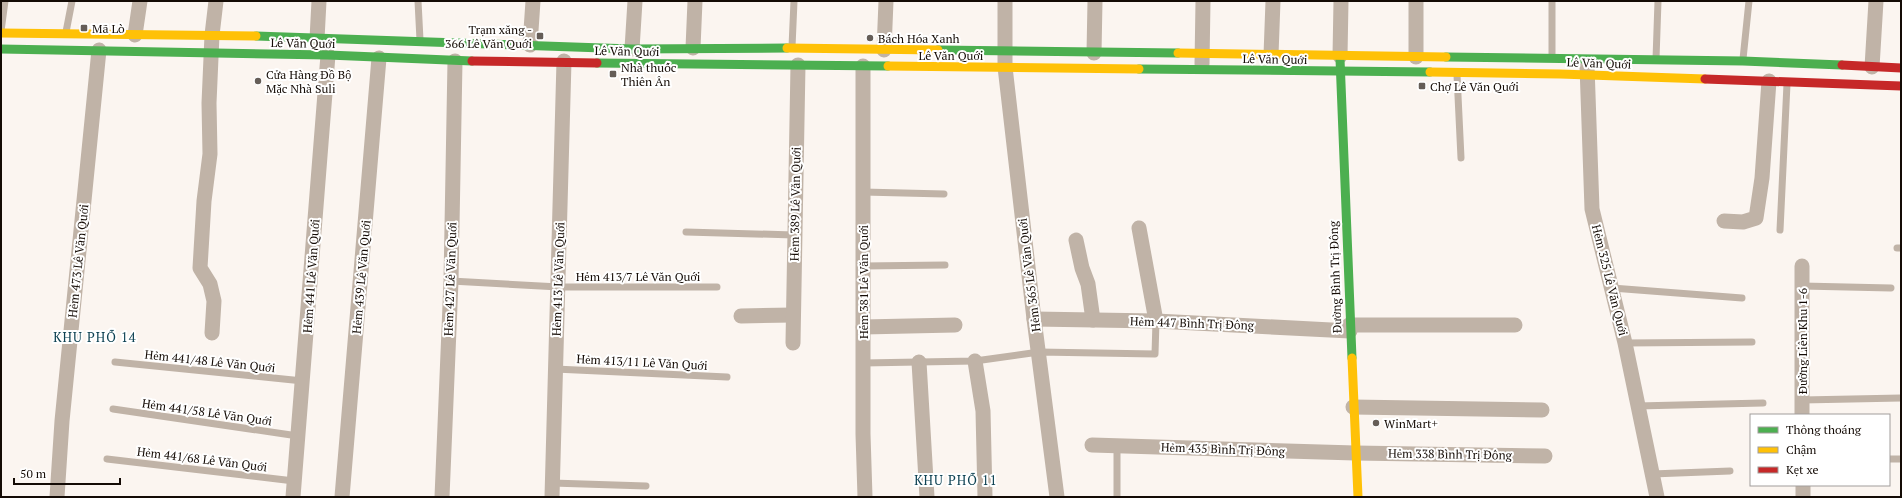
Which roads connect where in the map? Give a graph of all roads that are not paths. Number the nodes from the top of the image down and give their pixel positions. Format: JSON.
{"nodes":[{"id":1,"x":5,"y":1,"type":"edge"},
{"id":2,"x":72,"y":1,"type":"edge"},
{"id":3,"x":140,"y":1,"type":"edge"},
{"id":4,"x":216,"y":1,"type":"edge"},
{"id":5,"x":319,"y":1,"type":"edge"},
{"id":6,"x":418,"y":1,"type":"edge"},
{"id":7,"x":533,"y":1,"type":"edge"},
{"id":8,"x":635,"y":1,"type":"edge"},
{"id":9,"x":695,"y":1,"type":"edge"},
{"id":10,"x":794,"y":1,"type":"edge"},
{"id":11,"x":886,"y":1,"type":"edge"},
{"id":12,"x":1006,"y":1,"type":"edge"},
{"id":13,"x":1095,"y":1,"type":"edge"},
{"id":14,"x":1203,"y":1,"type":"edge"},
{"id":15,"x":1273,"y":1,"type":"edge"},
{"id":16,"x":1341,"y":1,"type":"edge"},
{"id":17,"x":1416,"y":1,"type":"edge"},
{"id":18,"x":1552,"y":1,"type":"edge"},
{"id":19,"x":1658,"y":1,"type":"edge"},
{"id":20,"x":1749,"y":1,"type":"edge"},
{"id":21,"x":1876,"y":1,"type":"edge"},
{"id":22,"x":1,"y":32,"type":"edge"},
{"id":23,"x":65,"y":33,"type":"junction"},
{"id":24,"x":135,"y":35,"type":"junction"},
{"id":25,"x":212,"y":35,"type":"junction"},
{"id":26,"x":317,"y":40,"type":"junction"},
{"id":27,"x":421,"y":42,"type":"junction"},
{"id":28,"x":530,"y":45,"type":"junction"},
{"id":29,"x":693,"y":48,"type":"junction"},
{"id":30,"x":792,"y":48,"type":"junction"},
{"id":31,"x":1,"y":49,"type":"edge"},
{"id":32,"x":632,"y":49,"type":"junction"},
{"id":33,"x":99,"y":50,"type":"junction"},
{"id":34,"x":884,"y":50,"type":"junction"},
{"id":35,"x":1004,"y":52,"type":"junction"},
{"id":36,"x":1094,"y":53,"type":"junction"},
{"id":37,"x":212,"y":54,"type":"junction"},
{"id":38,"x":328,"y":55,"type":"junction"},
{"id":39,"x":1272,"y":55,"type":"junction"},
{"id":40,"x":1340,"y":56,"type":"junction"},
{"id":41,"x":1416,"y":57,"type":"junction"},
{"id":42,"x":379,"y":58,"type":"junction"},
{"id":43,"x":420,"y":58,"type":"junction"},
{"id":44,"x":1552,"y":59,"type":"junction"},
{"id":45,"x":1586,"y":59,"type":"junction"},
{"id":46,"x":455,"y":60,"type":"junction"},
{"id":47,"x":1656,"y":60,"type":"junction"},
{"id":48,"x":1743,"y":61,"type":"junction"},
{"id":49,"x":564,"y":62,"type":"junction"},
{"id":50,"x":1202,"y":62,"type":"junction"},
{"id":51,"x":692,"y":64,"type":"junction"},
{"id":52,"x":798,"y":65,"type":"junction"},
{"id":53,"x":863,"y":66,"type":"junction"},
{"id":54,"x":1004,"y":67,"type":"junction"},
{"id":55,"x":1872,"y":67,"type":"junction"},
{"id":56,"x":1901,"y":68,"type":"edge"},
{"id":57,"x":1340,"y":72,"type":"junction"},
{"id":58,"x":1457,"y":73,"type":"junction"},
{"id":59,"x":1587,"y":75,"type":"junction"},
{"id":60,"x":1769,"y":81,"type":"junction"},
{"id":61,"x":1787,"y":82,"type":"junction"},
{"id":62,"x":1901,"y":86,"type":"edge"},
{"id":63,"x":1461,"y":158,"type":"dead end"},
{"id":64,"x":863,"y":192,"type":"junction"},
{"id":65,"x":944,"y":194,"type":"dead end"},
{"id":66,"x":1724,"y":221,"type":"dead end"},
{"id":67,"x":1139,"y":228,"type":"dead end"},
{"id":68,"x":1780,"y":230,"type":"dead end"},
{"id":69,"x":686,"y":232,"type":"dead end"},
{"id":70,"x":794,"y":235,"type":"junction"},
{"id":71,"x":1076,"y":240,"type":"dead end"},
{"id":72,"x":945,"y":265,"type":"dead end"},
{"id":73,"x":863,"y":266,"type":"junction"},
{"id":74,"x":1802,"y":266,"type":"dead end"},
{"id":75,"x":451,"y":281,"type":"junction"},
{"id":76,"x":1802,"y":286,"type":"junction"},
{"id":77,"x":559,"y":287,"type":"junction"},
{"id":78,"x":717,"y":287,"type":"dead end"},
{"id":79,"x":1612,"y":288,"type":"junction"},
{"id":80,"x":1891,"y":288,"type":"dead end"},
{"id":81,"x":1742,"y":298,"type":"dead end"},
{"id":82,"x":793,"y":315,"type":"junction"},
{"id":83,"x":742,"y":316,"type":"dead end"},
{"id":84,"x":1034,"y":319,"type":"junction"},
{"id":85,"x":1093,"y":320,"type":"junction"},
{"id":86,"x":1156,"y":321,"type":"junction"},
{"id":87,"x":955,"y":325,"type":"dead end"},
{"id":88,"x":1515,"y":325,"type":"dead end"},
{"id":89,"x":863,"y":327,"type":"junction"},
{"id":90,"x":1349,"y":328,"type":"junction"},
{"id":91,"x":212,"y":333,"type":"dead end"},
{"id":92,"x":1752,"y":342,"type":"dead end"},
{"id":93,"x":793,"y":343,"type":"dead end"},
{"id":94,"x":1625,"y":343,"type":"junction"},
{"id":95,"x":1038,"y":352,"type":"junction"},
{"id":96,"x":975,"y":361,"type":"junction"},
{"id":97,"x":115,"y":362,"type":"dead end"},
{"id":98,"x":920,"y":362,"type":"junction"},
{"id":99,"x":863,"y":363,"type":"junction"},
{"id":100,"x":555,"y":369,"type":"junction"},
{"id":101,"x":727,"y":377,"type":"dead end"},
{"id":102,"x":304,"y":381,"type":"junction"},
{"id":103,"x":1901,"y":398,"type":"edge"},
{"id":104,"x":1802,"y":400,"type":"junction"},
{"id":105,"x":1763,"y":403,"type":"dead end"},
{"id":106,"x":1637,"y":406,"type":"junction"},
{"id":107,"x":1353,"y":407,"type":"junction"},
{"id":108,"x":113,"y":409,"type":"dead end"},
{"id":109,"x":1542,"y":410,"type":"dead end"},
{"id":110,"x":1802,"y":414,"type":"edge"},
{"id":111,"x":299,"y":436,"type":"junction"},
{"id":112,"x":1092,"y":445,"type":"dead end"},
{"id":113,"x":1117,"y":446,"type":"junction"},
{"id":114,"x":1355,"y":453,"type":"junction"},
{"id":115,"x":1545,"y":456,"type":"dead end"},
{"id":116,"x":107,"y":459,"type":"dead end"},
{"id":117,"x":1890,"y":459,"type":"edge"},
{"id":118,"x":1901,"y":459,"type":"edge"},
{"id":119,"x":1730,"y":471,"type":"dead end"},
{"id":120,"x":1652,"y":474,"type":"junction"},
{"id":121,"x":294,"y":481,"type":"junction"},
{"id":122,"x":646,"y":486,"type":"dead end"},
{"id":123,"x":1803,"y":486,"type":"edge"},
{"id":124,"x":552,"y":490,"type":"edge"},
{"id":125,"x":57,"y":497,"type":"edge"},
{"id":126,"x":293,"y":497,"type":"edge"},
{"id":127,"x":342,"y":497,"type":"edge"},
{"id":128,"x":442,"y":497,"type":"edge"},
{"id":129,"x":865,"y":497,"type":"edge"},
{"id":130,"x":927,"y":497,"type":"edge"},
{"id":131,"x":985,"y":497,"type":"edge"},
{"id":132,"x":1057,"y":497,"type":"edge"},
{"id":133,"x":1116,"y":497,"type":"edge"},
{"id":134,"x":1358,"y":497,"type":"edge"},
{"id":135,"x":1657,"y":497,"type":"edge"},
{"id":136,"x":1803,"y":497,"type":"edge"}],
"edges":[{"from":1,"to":22,"type":"lane"},
{"from":2,"to":23,"type":"lane"},
{"from":3,"to":24,"type":"street"},
{"from":4,"to":25,"type":"street"},
{"from":5,"to":26,"type":"street"},
{"from":6,"to":27,"type":"lane"},
{"from":7,"to":28,"type":"street"},
{"from":8,"to":32,"type":"street"},
{"from":9,"to":29,"type":"street"},
{"from":10,"to":30,"type":"lane"},
{"from":11,"to":34,"type":"street"},
{"from":12,"to":35,"type":"street","name":"Hẻm 365 Lê Văn Quới"},
{"from":13,"to":36,"type":"street"},
{"from":14,"to":50,"type":"street"},
{"from":15,"to":39,"type":"street"},
{"from":16,"to":40,"type":"street"},
{"from":17,"to":41,"type":"street"},
{"from":18,"to":44,"type":"lane"},
{"from":19,"to":47,"type":"lane"},
{"from":20,"to":48,"type":"lane"},
{"from":21,"to":55,"type":"street"},
{"from":22,"to":23,"type":"main road","name":"Lê Văn Quới"},
{"from":23,"to":24,"type":"main road","name":"Lê Văn Quới"},
{"from":24,"to":25,"type":"main road","name":"Lê Văn Quới"},
{"from":25,"to":26,"type":"main road","name":"Lê Văn Quới"},
{"from":25,"to":37,"type":"street"},
{"from":26,"to":27,"type":"main road","name":"Lê Văn Quới"},
{"from":27,"to":28,"type":"main road","name":"Lê Văn Quới"},
{"from":27,"to":43,"type":"main road"},
{"from":28,"to":32,"type":"main road","name":"Lê Văn Quới"},
{"from":29,"to":30,"type":"main road","name":"Lê Văn Quới"},
{"from":29,"to":32,"type":"main road","name":"Lê Văn Quới"},
{"from":29,"to":51,"type":"main road"},
{"from":30,"to":34,"type":"main road","name":"Lê Văn Quới"},
{"from":31,"to":33,"type":"main road","name":"Lê Văn Quới"},
{"from":33,"to":37,"type":"main road","name":"Lê Văn Quới"},
{"from":33,"to":125,"type":"street","name":"Hẻm 473 Lê Văn Quới"},
{"from":34,"to":35,"type":"main road","name":"Lê Văn Quới"},
{"from":35,"to":36,"type":"main road","name":"Lê Văn Quới"},
{"from":35,"to":54,"type":"street","name":"Hẻm 365 Lê Văn Quới"},
{"from":36,"to":50,"type":"main road","name":"Lê Văn Quới"},
{"from":37,"to":38,"type":"main road","name":"Lê Văn Quới"},
{"from":37,"to":91,"type":"street"},
{"from":38,"to":42,"type":"main road","name":"Lê Văn Quới"},
{"from":38,"to":102,"type":"street","name":"Hẻm 441 Lê Văn Quới"},
{"from":39,"to":40,"type":"main road","name":"Lê Văn Quới"},
{"from":39,"to":50,"type":"main road","name":"Lê Văn Quới"},
{"from":40,"to":41,"type":"main road","name":"Lê Văn Quới"},
{"from":40,"to":57,"type":"main road","name":"Đường Bình Trị Đông"},
{"from":41,"to":44,"type":"main road","name":"Lê Văn Quới"},
{"from":42,"to":43,"type":"main road","name":"Lê Văn Quới"},
{"from":42,"to":127,"type":"street","name":"Hẻm 439 Lê Văn Quới"},
{"from":43,"to":46,"type":"main road","name":"Lê Văn Quới"},
{"from":44,"to":45,"type":"main road","name":"Lê Văn Quới"},
{"from":45,"to":47,"type":"main road","name":"Lê Văn Quới"},
{"from":45,"to":59,"type":"street","name":"Hẻm 325 Lê Văn Quới"},
{"from":46,"to":49,"type":"main road","name":"Lê Văn Quới"},
{"from":46,"to":75,"type":"street","name":"Hẻm 427 Lê Văn Quới"},
{"from":47,"to":48,"type":"main road","name":"Lê Văn Quới"},
{"from":48,"to":55,"type":"main road","name":"Lê Văn Quới"},
{"from":49,"to":51,"type":"main road","name":"Lê Văn Quới"},
{"from":49,"to":77,"type":"street","name":"Hẻm 413 Lê Văn Quới"},
{"from":50,"to":54,"type":"main road","name":"Lê Văn Quới"},
{"from":50,"to":57,"type":"main road","name":"Lê Văn Quới"},
{"from":51,"to":52,"type":"main road","name":"Lê Văn Quới"},
{"from":52,"to":53,"type":"main road","name":"Lê Văn Quới"},
{"from":52,"to":70,"type":"street","name":"Hẻm 389 Lê Văn Quới"},
{"from":53,"to":54,"type":"main road","name":"Lê Văn Quới"},
{"from":53,"to":64,"type":"street","name":"Hẻm 381 Lê Văn Quới"},
{"from":54,"to":84,"type":"street","name":"Hẻm 365 Lê Văn Quới"},
{"from":55,"to":56,"type":"main road","name":"Lê Văn Quới"},
{"from":57,"to":58,"type":"main road","name":"Lê Văn Quới"},
{"from":57,"to":90,"type":"main road","name":"Đường Bình Trị Đông"},
{"from":58,"to":59,"type":"main road","name":"Lê Văn Quới"},
{"from":58,"to":63,"type":"lane"},
{"from":59,"to":60,"type":"main road","name":"Lê Văn Quới"},
{"from":59,"to":79,"type":"street","name":"Hẻm 325 Lê Văn Quới"},
{"from":60,"to":61,"type":"main road","name":"Lê Văn Quới"},
{"from":60,"to":66,"type":"street"},
{"from":61,"to":62,"type":"main road","name":"Lê Văn Quới"},
{"from":61,"to":68,"type":"lane"},
{"from":64,"to":65,"type":"lane"},
{"from":64,"to":73,"type":"street","name":"Hẻm 381 Lê Văn Quới"},
{"from":67,"to":86,"type":"street"},
{"from":69,"to":70,"type":"lane"},
{"from":70,"to":82,"type":"street","name":"Hẻm 389 Lê Văn Quới"},
{"from":71,"to":85,"type":"street"},
{"from":72,"to":73,"type":"lane"},
{"from":73,"to":89,"type":"street","name":"Hẻm 381 Lê Văn Quới"},
{"from":74,"to":76,"type":"street","name":"Đường Liên Khu 1-6"},
{"from":75,"to":77,"type":"lane","name":"Hẻm 413/7 Lê Văn Quới"},
{"from":75,"to":128,"type":"street","name":"Hẻm 427 Lê Văn Quới"},
{"from":76,"to":80,"type":"lane"},
{"from":76,"to":104,"type":"street","name":"Đường Liên Khu 1-6"},
{"from":77,"to":78,"type":"lane","name":"Hẻm 413/7 Lê Văn Quới"},
{"from":77,"to":100,"type":"street","name":"Hẻm 413 Lê Văn Quới"},
{"from":79,"to":81,"type":"lane"},
{"from":79,"to":94,"type":"street","name":"Hẻm 325 Lê Văn Quới"},
{"from":82,"to":83,"type":"street"},
{"from":82,"to":93,"type":"street","name":"Hẻm 389 Lê Văn Quới"},
{"from":84,"to":85,"type":"street","name":"Hẻm 447 Bình Trị Đông"},
{"from":84,"to":95,"type":"street","name":"Hẻm 365 Lê Văn Quới"},
{"from":85,"to":86,"type":"street","name":"Hẻm 447 Bình Trị Đông"},
{"from":86,"to":90,"type":"street","name":"Hẻm 447 Bình Trị Đông"},
{"from":86,"to":95,"type":"lane"},
{"from":87,"to":89,"type":"street"},
{"from":88,"to":90,"type":"street","name":"Hẻm 447 Bình Trị Đông"},
{"from":89,"to":99,"type":"street","name":"Hẻm 381 Lê Văn Quới"},
{"from":90,"to":107,"type":"main road","name":"Đường Bình Trị Đông"},
{"from":92,"to":94,"type":"lane"},
{"from":94,"to":106,"type":"street","name":"Hẻm 325 Lê Văn Quới"},
{"from":95,"to":96,"type":"lane"},
{"from":95,"to":132,"type":"street","name":"Hẻm 365 Lê Văn Quới"},
{"from":96,"to":98,"type":"lane"},
{"from":96,"to":131,"type":"street"},
{"from":97,"to":102,"type":"lane","name":"Hẻm 441/48 Lê Văn Quới"},
{"from":98,"to":99,"type":"lane"},
{"from":98,"to":130,"type":"street"},
{"from":99,"to":129,"type":"street","name":"Hẻm 381 Lê Văn Quới"},
{"from":100,"to":101,"type":"lane","name":"Hẻm 413/11 Lê Văn Quới"},
{"from":100,"to":124,"type":"street","name":"Hẻm 413 Lê Văn Quới"},
{"from":102,"to":111,"type":"street","name":"Hẻm 441 Lê Văn Quới"},
{"from":103,"to":104,"type":"lane"},
{"from":104,"to":110,"type":"street","name":"Đường Liên Khu 1-6"},
{"from":105,"to":106,"type":"lane"},
{"from":106,"to":120,"type":"street","name":"Hẻm 325 Lê Văn Quới"},
{"from":107,"to":109,"type":"street"},
{"from":107,"to":114,"type":"main road","name":"Đường Bình Trị Đông"},
{"from":108,"to":111,"type":"lane","name":"Hẻm 441/58 Lê Văn Quới"},
{"from":111,"to":121,"type":"street","name":"Hẻm 441 Lê Văn Quới"},
{"from":112,"to":113,"type":"street","name":"Hẻm 435 Bình Trị Đông"},
{"from":113,"to":114,"type":"street","name":"Hẻm 435 Bình Trị Đông"},
{"from":113,"to":133,"type":"lane"},
{"from":114,"to":115,"type":"street","name":"Hẻm 338 Bình Trị Đông"},
{"from":114,"to":134,"type":"main road","name":"Đường Bình Trị Đông"},
{"from":116,"to":121,"type":"lane","name":"Hẻm 441/68 Lê Văn Quới"},
{"from":117,"to":118,"type":"lane"},
{"from":119,"to":120,"type":"lane"},
{"from":120,"to":135,"type":"street","name":"Hẻm 325 Lê Văn Quới"},
{"from":121,"to":126,"type":"street","name":"Hẻm 441 Lê Văn Quới"},
{"from":122,"to":124,"type":"lane"},
{"from":123,"to":136,"type":"street"}]}
